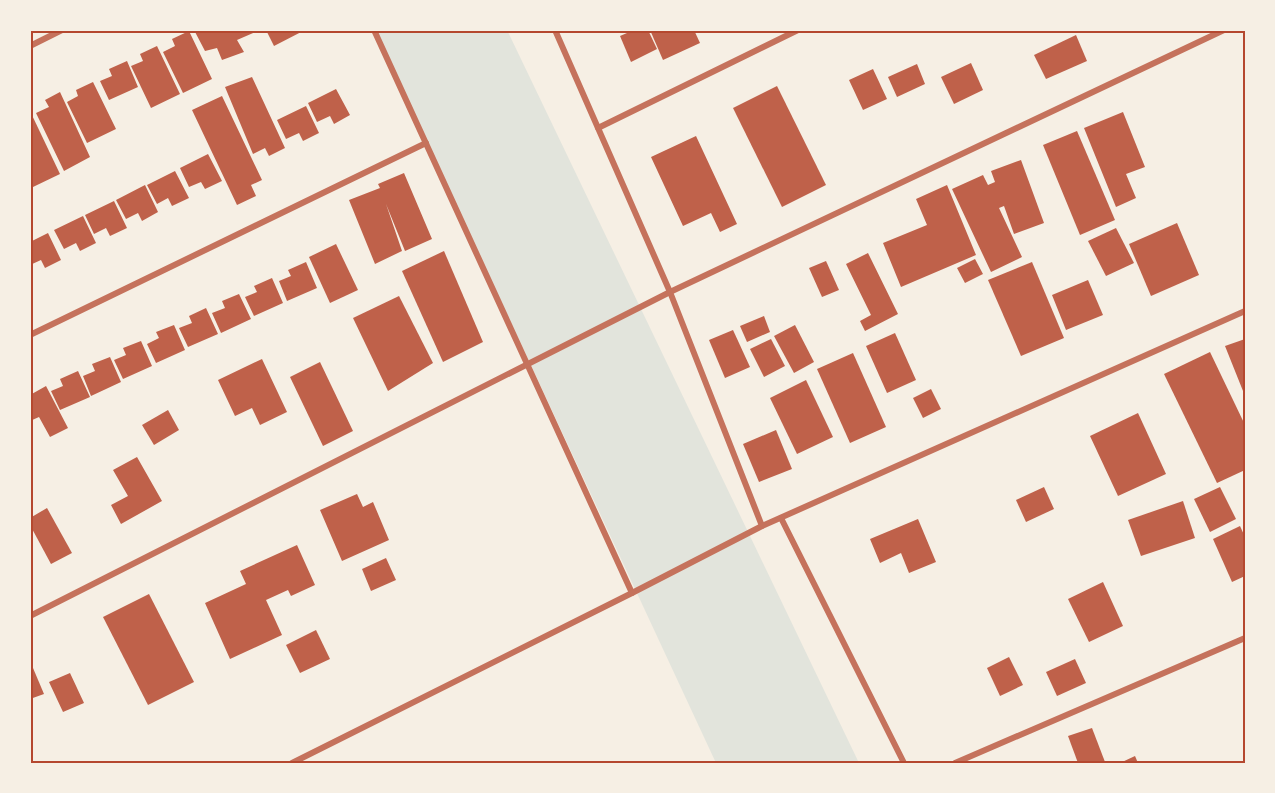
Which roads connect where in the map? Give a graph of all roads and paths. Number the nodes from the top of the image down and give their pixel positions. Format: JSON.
{"nodes":[{"id":1,"x":62,"y":30,"type":"edge"},
{"id":2,"x":374,"y":30,"type":"edge"},
{"id":3,"x":555,"y":30,"type":"edge"},
{"id":4,"x":798,"y":30,"type":"edge"},
{"id":5,"x":1224,"y":30,"type":"edge"},
{"id":6,"x":30,"y":46,"type":"edge"},
{"id":7,"x":598,"y":128,"type":"junction"},
{"id":8,"x":426,"y":143,"type":"junction"},
{"id":9,"x":670,"y":292,"type":"junction"},
{"id":10,"x":1245,"y":311,"type":"edge"},
{"id":11,"x":30,"y":335,"type":"edge"},
{"id":12,"x":528,"y":364,"type":"junction"},
{"id":13,"x":781,"y":518,"type":"junction"},
{"id":14,"x":762,"y":526,"type":"junction"},
{"id":15,"x":632,"y":593,"type":"junction"},
{"id":16,"x":30,"y":616,"type":"edge"},
{"id":17,"x":1245,"y":638,"type":"edge"},
{"id":18,"x":292,"y":763,"type":"edge"},
{"id":19,"x":904,"y":763,"type":"edge"},
{"id":20,"x":955,"y":763,"type":"edge"}],
"edges":[{"from":1,"to":6,"type":"street"},
{"from":2,"to":8,"type":"street"},
{"from":3,"to":7,"type":"street"},
{"from":4,"to":7,"type":"street"},
{"from":5,"to":9,"type":"street"},
{"from":7,"to":9,"type":"street"},
{"from":8,"to":11,"type":"street"},
{"from":8,"to":12,"type":"street"},
{"from":9,"to":12,"type":"street"},
{"from":9,"to":14,"type":"street"},
{"from":10,"to":13,"type":"street"},
{"from":12,"to":15,"type":"street"},
{"from":12,"to":16,"type":"street"},
{"from":13,"to":14,"type":"street"},
{"from":13,"to":19,"type":"street"},
{"from":14,"to":15,"type":"street"},
{"from":15,"to":18,"type":"street"},
{"from":17,"to":20,"type":"street"}]}
